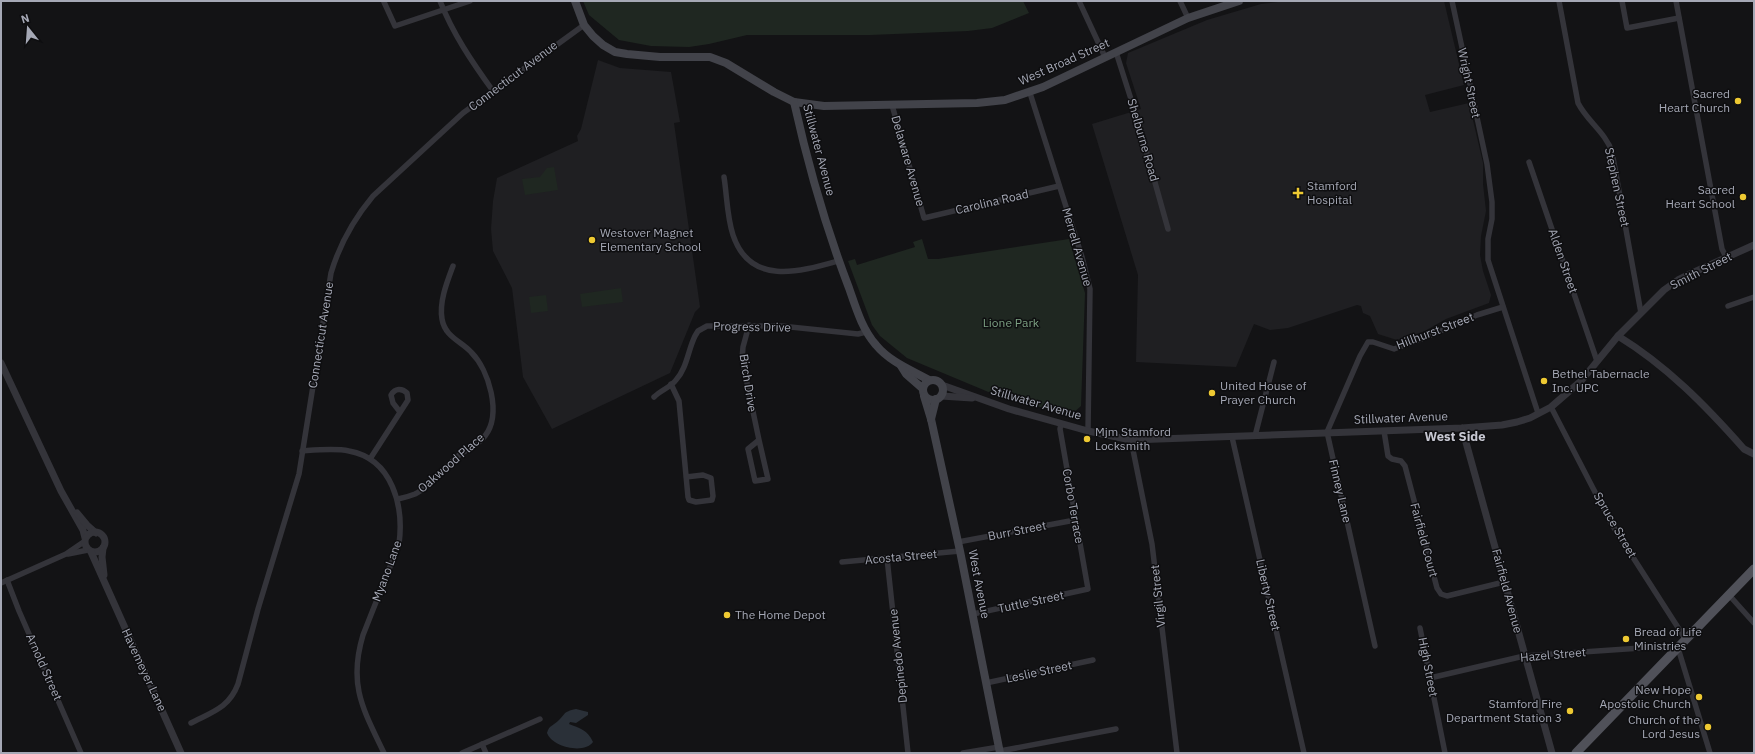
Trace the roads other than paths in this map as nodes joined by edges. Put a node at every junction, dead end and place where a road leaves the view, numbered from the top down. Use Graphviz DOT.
graph roads {
  1 [pos="440,1"];
  2 [pos="470,1"];
  3 [pos="575,1"];
  4 [pos="1079,1"];
  5 [pos="1180,1"];
  6 [pos="1239,1"];
  7 [pos="1452,1"];
  8 [pos="1559,1"];
  9 [pos="1622,1"];
  10 [pos="1676,1"];
  11 [pos="384,2"];
  12 [pos="444,10"];
  13 [pos="1188,18"];
  14 [pos="1679,18"];
  15 [pos="584,25"];
  16 [pos="1116,52"];
  17 [pos="1105,57"];
  18 [pos="493,90"];
  19 [pos="1030,93"];
  20 [pos="794,102"];
  21 [pos="892,105"];
  22 [pos="1529,162"];
  23 [pos="724,177"];
  24 [pos="1059,186"];
  25 [pos="924,218"];
  26 [pos="1168,229"];
  27 [pos="1754,245"];
  28 [pos="1726,257"];
  29 [pos="838,261"];
  30 [pos="453,266"];
  31 [pos="1754,297"];
  32 [pos="1728,306"];
  33 [pos="1503,307"];
  34 [pos="1641,313"];
  35 [pos="749,325"];
  36 [pos="866,332"];
  37 [pos="1618,336"];
  38 [pos="1597,361"];
  39 [pos="1274,362"];
  40 [pos="1,363"];
  41 [pos="901,366"];
  42 [pos="929,380"];
  43 [pos="671,384"];
  44 [pos="942,385"];
  45 [pos="923,392"];
  46 [pos="654,398"];
  47 [pos="939,398"];
  48 [pos="974,398"];
  49 [pos="1551,407"];
  50 [pos="400,412"];
  51 [pos="1538,413"];
  52 [pos="931,420"];
  53 [pos="1061,424"];
  54 [pos="1462,428"];
  55 [pos="1088,430"];
  56 [pos="1384,431"];
  57 [pos="1327,432"];
  58 [pos="1255,436"];
  59 [pos="1232,437"];
  60 [pos="759,440"];
  61 [pos="1131,440"];
  62 [pos="302,451"];
  63 [pos="1754,454"];
  64 [pos="370,459"];
  65 [pos="686,477"];
  66 [pos="398,499"];
  67 [pos="68,504"];
  68 [pos="1075,520"];
  69 [pos="96,533"];
  70 [pos="85,540"];
  71 [pos="958,542"];
  72 [pos="103,548"];
  73 [pos="90,551"];
  74 [pos="960,551"];
  75 [pos="66,554"];
  76 [pos="887,558"];
  77 [pos="842,562"];
  78 [pos="1754,569"];
  79 [pos="7,580"];
  80 [pos="1504,582"];
  81 [pos="1,583"];
  82 [pos="106,587"];
  83 [pos="1088,589"];
  84 [pos="1729,594"];
  85 [pos="973,614"];
  86 [pos="1754,623"];
  87 [pos="1420,628"];
  88 [pos="1686,640"];
  89 [pos="1375,646"];
  90 [pos="1678,648"];
  91 [pos="1524,656"];
  92 [pos="1093,660"];
  93 [pos="1430,678"];
  94 [pos="986,684"];
  95 [pos="540,719"];
  96 [pos="190,723"];
  97 [pos="1116,728"];
  98 [pos="482,744"];
  99 [pos="1000,750"];
  100 [pos="81,753"];
  101 [pos="181,753"];
  102 [pos="384,753"];
  103 [pos="462,753"];
  104 [pos="486,753"];
  105 [pos="908,753"];
  106 [pos="963,753"];
  107 [pos="1176,753"];
  108 [pos="1304,753"];
  109 [pos="1445,753"];
  110 [pos="1552,753"];
  111 [pos="1576,753"];
  112 [pos="1710,753"];
  1 -- 12 [label="street"];
  2 -- 12 [label="street"];
  3 -- 15 [label="main road, Stillwater Avenue"];
  4 -- 17 [label="street"];
  5 -- 13 [label="street"];
  6 -- 13 [label="main road, West Broad Street"];
  7 -- 33 [label="street, Wright Street"];
  8 -- 34 [label="street, Stephen Street"];
  9 -- 14 [label="street"];
  10 -- 14 [label="street"];
  11 -- 12 [label="street"];
  12 -- 18 [label="street"];
  13 -- 16 [label="main road, West Broad Street"];
  14 -- 28 [label="street"];
  15 -- 18 [label="street, Connecticut Avenue"];
  15 -- 20 [label="main road, Stillwater Avenue"];
  16 -- 17 [label="main road, West Broad Street"];
  16 -- 26 [label="street, Shelburne Road"];
  17 -- 19 [label="main road, West Broad Street"];
  18 -- 62 [label="street, Connecticut Avenue"];
  19 -- 21 [label="main road, West Broad Street"];
  19 -- 24 [label="street, Merrell Avenue"];
  20 -- 21 [label="main road, West Broad Street"];
  20 -- 29 [label="main road, Stillwater Avenue"];
  21 -- 25 [label="street, Delaware Avenue"];
  22 -- 38 [label="street, Alden Street"];
  23 -- 29 [label="street"];
  24 -- 25 [label="street, Carolina Road"];
  24 -- 55 [label="street, Merrell Avenue"];
  27 -- 28 [label="street, Smith Street"];
  28 -- 34 [label="street, Smith Street"];
  29 -- 36 [label="main road, Stillwater Avenue"];
  30 -- 66 [label="street, Oakwood Place"];
  31 -- 32 [label="street"];
  33 -- 51 [label="street"];
  33 -- 57 [label="street, Hillhurst Street"];
  34 -- 37 [label="street, Smith Street"];
  35 -- 36 [label="street, Progress Drive"];
  35 -- 43 [label="street, Progress Drive"];
  35 -- 60 [label="street, Birch Drive"];
  36 -- 41 [label="main road, Stillwater Avenue"];
  37 -- 38 [label="street, Stillwater Avenue"];
  37 -- 63 [label="street"];
  38 -- 49 [label="street, Stillwater Avenue"];
  39 -- 58 [label="street"];
  40 -- 67 [label="street"];
  41 -- 42 [label="main road, Stillwater Avenue"];
  41 -- 45 [label="main road, Stillwater Avenue"];
  42 -- 44 [label="main road"];
  42 -- 45 [label="main road"];
  43 -- 46 [label="street, Progress Drive"];
  43 -- 65 [label="street"];
  44 -- 47 [label="main road"];
  44 -- 48 [label="street, Stillwater Avenue"];
  45 -- 47 [label="main road"];
  45 -- 52 [label="main road, West Avenue"];
  47 -- 48 [label="street, Stillwater Avenue"];
  47 -- 52 [label="main road, West Avenue"];
  48 -- 53 [label="street, Stillwater Avenue"];
  49 -- 51 [label="street, Stillwater Avenue"];
  49 -- 88 [label="street, Spruce Street"];
  50 -- 64 [label="street"];
  51 -- 54 [label="street, Stillwater Avenue"];
  52 -- 71 [label="main road, West Avenue"];
  53 -- 55 [label="street, Stillwater Avenue"];
  53 -- 68 [label="street, Corbo Terrace"];
  54 -- 56 [label="street, Stillwater Avenue"];
  54 -- 80 [label="street, Fairfield Avenue"];
  55 -- 61 [label="street, Stillwater Avenue"];
  56 -- 57 [label="street, Stillwater Avenue"];
  56 -- 80 [label="street, Fairfield Court"];
  57 -- 58 [label="street, Stillwater Avenue"];
  57 -- 89 [label="street, Finney Lane"];
  58 -- 59 [label="street, Stillwater Avenue"];
  59 -- 61 [label="street, Stillwater Avenue"];
  59 -- 108 [label="street, Liberty Street"];
  60 -- 60 [label="street, Birch Drive"];
  61 -- 107 [label="street, Virgil Street"];
  62 -- 64 [label="street, Myano Lane"];
  62 -- 96 [label="street, Connecticut Avenue"];
  64 -- 66 [label="street, Myano Lane"];
  65 -- 65 [label="street"];
  66 -- 102 [label="street, Myano Lane"];
  67 -- 69 [label="street"];
  67 -- 70 [label="street"];
  68 -- 71 [label="street, Burr Street"];
  68 -- 83 [label="street, Corbo Terrace"];
  69 -- 70 [label="street"];
  69 -- 72 [label="street"];
  70 -- 73 [label="street"];
  70 -- 75 [label="street"];
  71 -- 74 [label="main road, West Avenue"];
  72 -- 73 [label="street"];
  72 -- 82 [label="street, Havemeyer Lane"];
  73 -- 75 [label="street"];
  73 -- 82 [label="street, Havemeyer Lane"];
  74 -- 76 [label="street, Acosta Street"];
  74 -- 85 [label="main road, West Avenue"];
  75 -- 79 [label="street"];
  76 -- 77 [label="street, Acosta Street"];
  76 -- 105 [label="street, Depinedo Avenue"];
  78 -- 84 [label="main road"];
  79 -- 81 [label="street"];
  79 -- 100 [label="street, Arnold Street"];
  80 -- 91 [label="street, Fairfield Avenue"];
  82 -- 101 [label="street, Havemeyer Lane"];
  83 -- 85 [label="street, Tuttle Street"];
  84 -- 86 [label="street"];
  84 -- 88 [label="main road"];
  85 -- 94 [label="main road, West Avenue"];
  87 -- 93 [label="street, High Street"];
  88 -- 90 [label="main road"];
  90 -- 91 [label="street, Hazel Street"];
  90 -- 111 [label="main road"];
  90 -- 112 [label="street"];
  91 -- 93 [label="street, Hazel Street"];
  91 -- 110 [label="street, Fairfield Avenue"];
  92 -- 94 [label="street, Leslie Street"];
  93 -- 109 [label="street, High Street"];
  94 -- 99 [label="main road, West Avenue"];
  95 -- 98 [label="street"];
  97 -- 99 [label="street"];
  98 -- 103 [label="street"];
  98 -- 104 [label="street"];
  99 -- 106 [label="street"];
}
